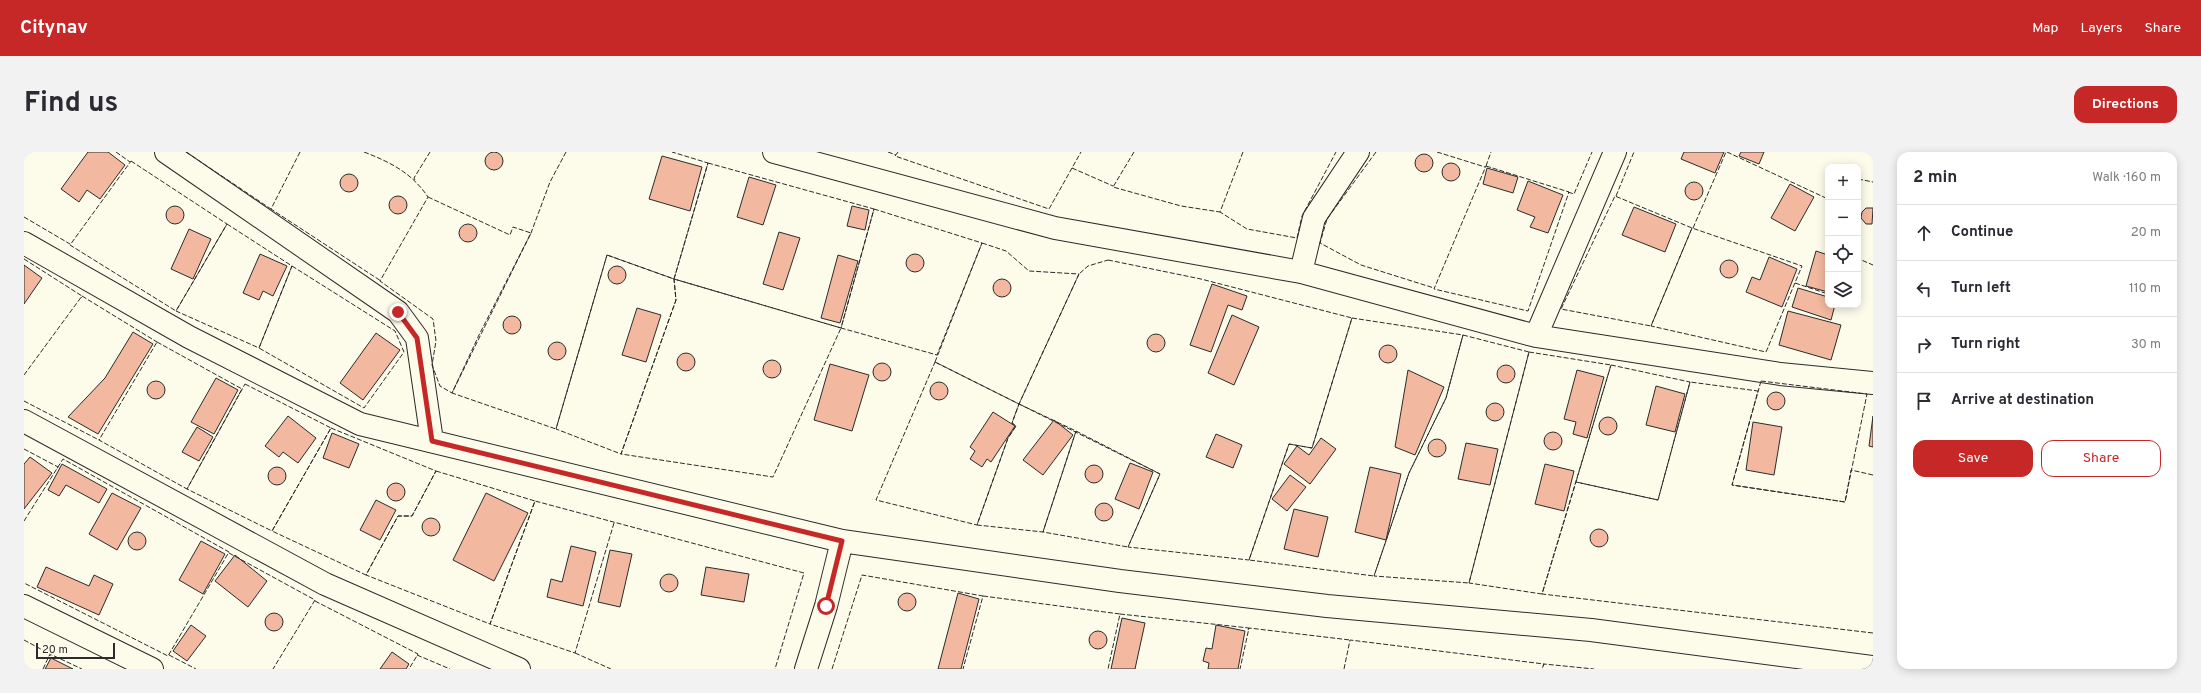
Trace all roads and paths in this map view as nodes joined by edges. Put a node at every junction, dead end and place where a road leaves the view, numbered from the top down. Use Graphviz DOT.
graph roads {
  1 [pos="166,152"];
  2 [pos="774,152"];
  3 [pos="1358,152"];
  4 [pos="1615,152"];
  5 [pos="24,243"];
  6 [pos="1302,272"];
  7 [pos="1536,336"];
  8 [pos="1873,384"];
  9 [pos="24,421"];
  10 [pos="432,441"];
  11 [pos="842,541"];
  12 [pos="24,606"];
  13 [pos="1873,667"];
  14 [pos="152,669"];
  15 [pos="519,669"];
  16 [pos="806,669"];
  1 -- 10 [label="street"];
  2 -- 6 [label="street"];
  3 -- 6 [label="street"];
  4 -- 7 [label="street"];
  5 -- 10 [label="street"];
  6 -- 7 [label="street"];
  7 -- 8 [label="street"];
  9 -- 15 [label="street"];
  10 -- 11 [label="street"];
  11 -- 13 [label="street"];
  11 -- 16 [label="street"];
  12 -- 14 [label="street"];
}
